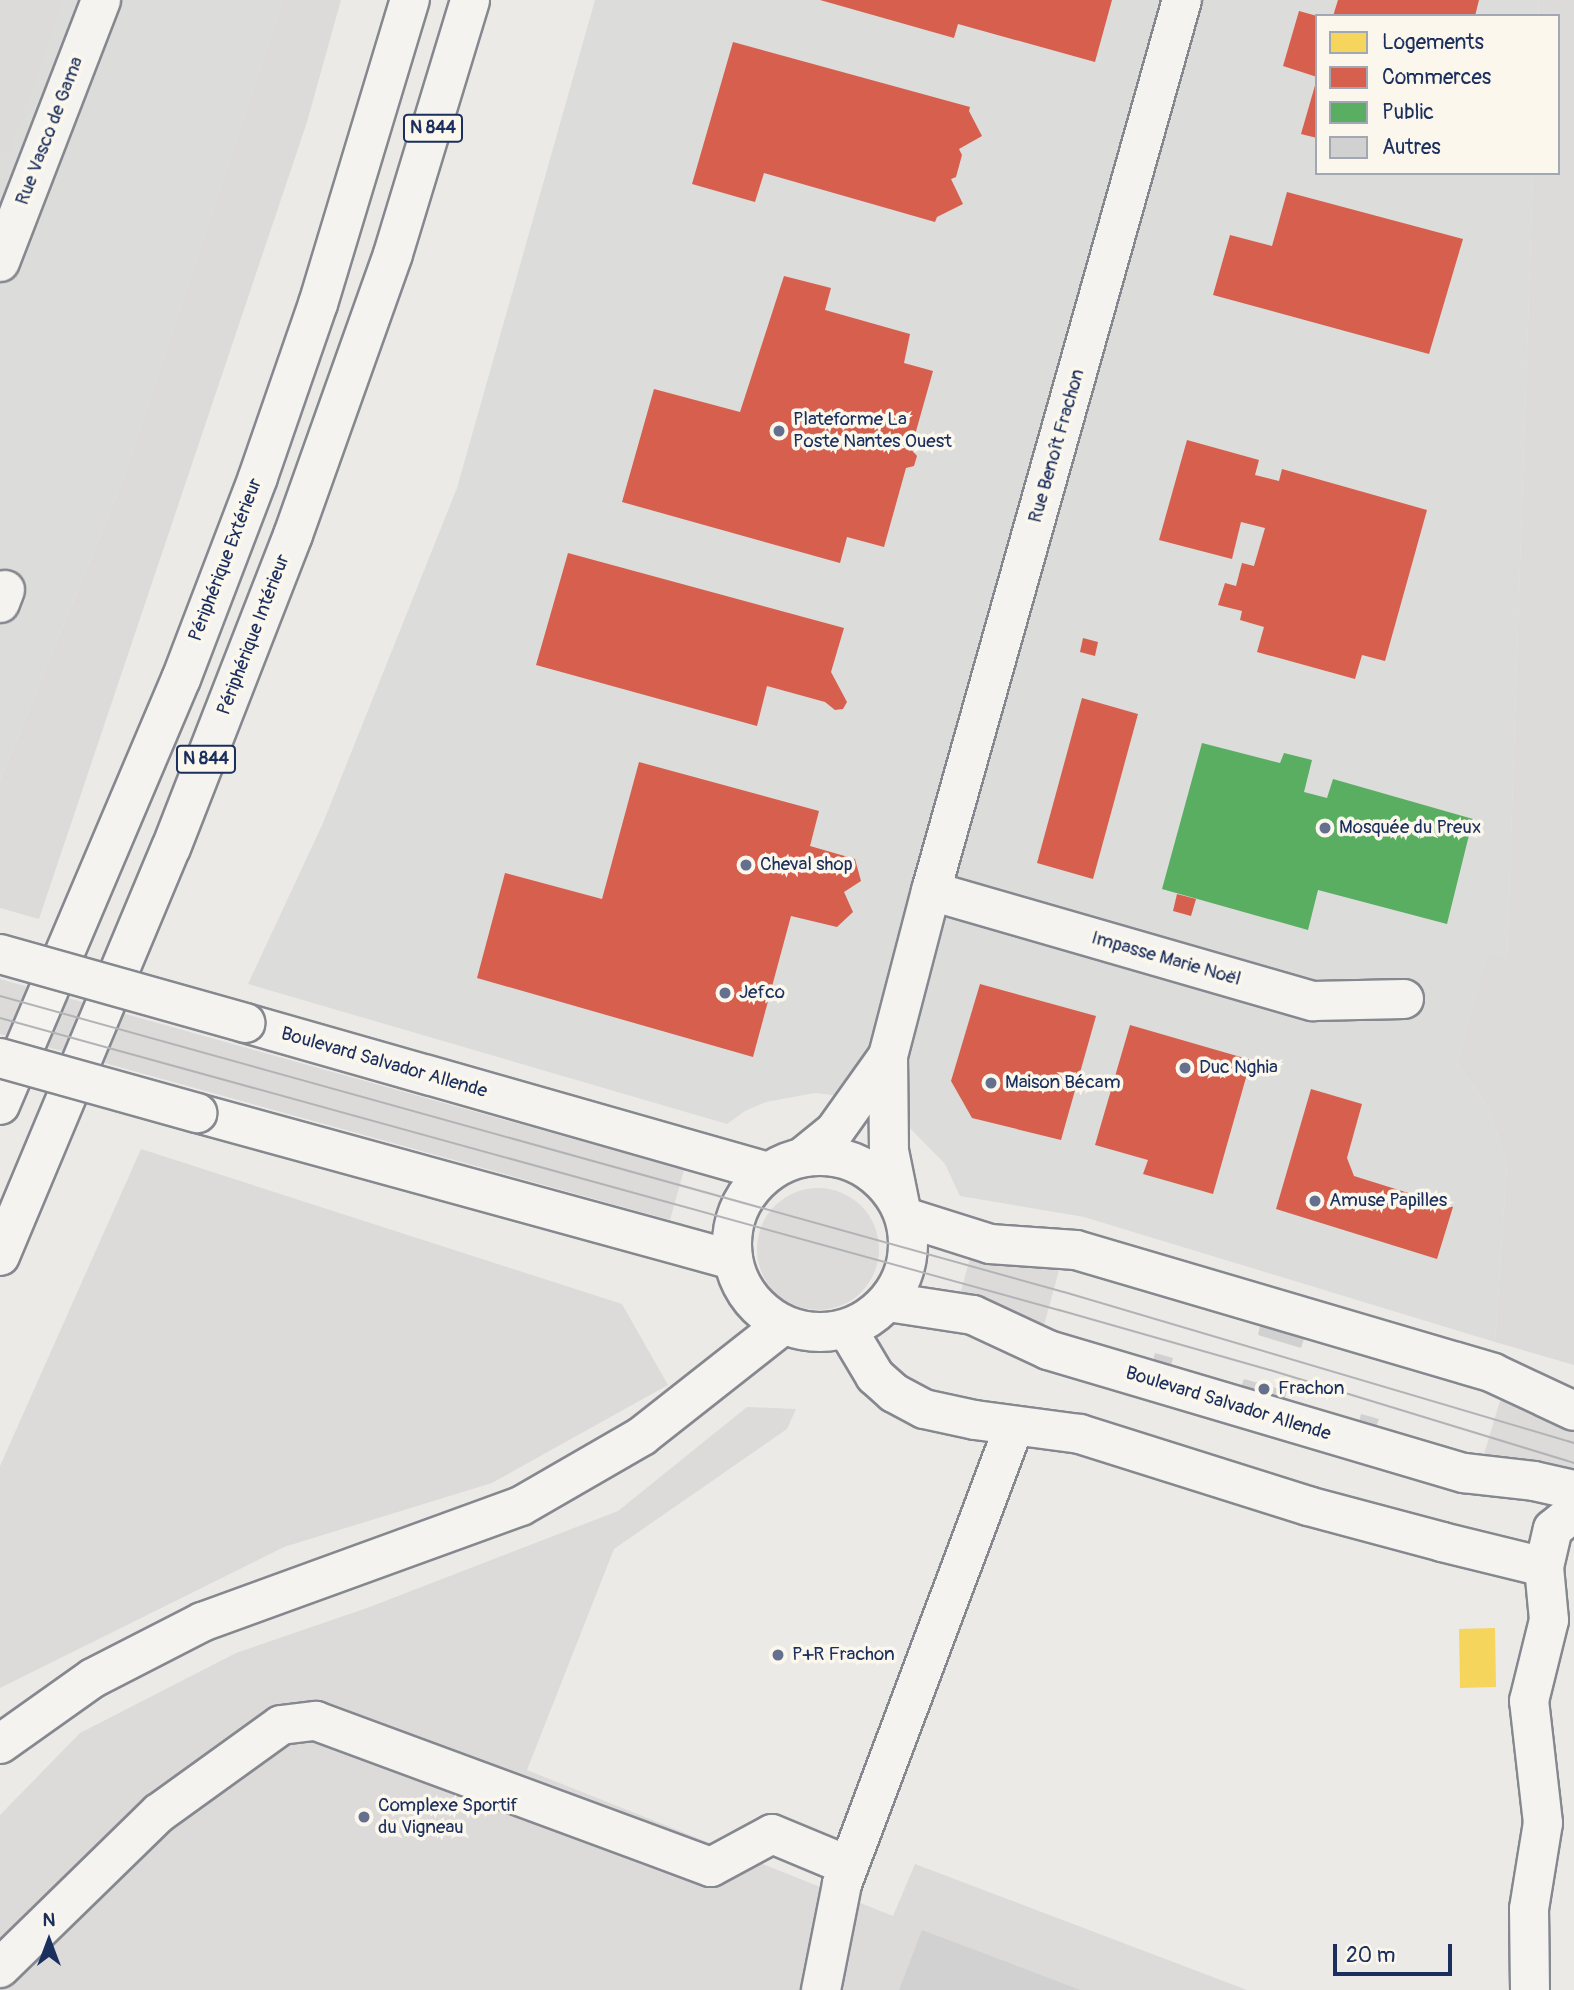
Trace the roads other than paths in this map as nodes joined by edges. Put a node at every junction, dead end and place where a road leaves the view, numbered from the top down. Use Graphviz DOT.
graph roads {
  1 [pos="101,0"];
  2 [pos="383,0"];
  3 [pos="410,0"];
  4 [pos="470,0"];
  5 [pos="1182,0"];
  6 [pos="394,54"];
  7 [pos="0,262"];
  8 [pos="931,891"];
  9 [pos="0,954"];
  10 [pos="1404,999"];
  11 [pos="888,1056"];
  12 [pos="0,1058"];
  13 [pos="0,1105"];
  14 [pos="804,1156"];
  15 [pos="768,1172"];
  16 [pos="902,1211"];
  17 [pos="0,1256"];
  18 [pos="733,1260"];
  19 [pos="888,1302"];
  20 [pos="783,1325"];
  21 [pos="847,1329"];
  22 [pos="1574,1411"];
  23 [pos="1013,1426"];
  24 [pos="1574,1490"];
  25 [pos="1574,1512"];
  26 [pos="1544,1567"];
  27 [pos="0,1744"];
  28 [pos="849,1866"];
  29 [pos="0,1968"];
  30 [pos="821,1990"];
  31 [pos="1530,1990"];
  1 -- 7 [label="main road, Rue Vasco de Gama"];
  2 -- 6 [label="main road"];
  3 -- 6 [label="main road, Périphérique Extérieur / N 844"];
  4 -- 17 [label="main road, Périphérique Intérieur / N 844"];
  5 -- 8 [label="main road, Rue Benoît Frachon"];
  6 -- 13 [label="main road, Périphérique Extérieur / N 844"];
  8 -- 10 [label="main road, Impasse Marie Noël"];
  8 -- 11 [label="main road, Rue Benoît Frachon"];
  9 -- 15 [label="main road, Boulevard Salvador Allende, bridge"];
  11 -- 14 [label="main road"];
  11 -- 16 [label="main road"];
  12 -- 18 [label="main road, bridge"];
  14 -- 15 [label="main road"];
  14 -- 16 [label="main road"];
  15 -- 18 [label="main road"];
  16 -- 19 [label="main road"];
  16 -- 22 [label="main road"];
  18 -- 20 [label="main road"];
  19 -- 21 [label="main road"];
  19 -- 24 [label="main road, Boulevard Salvador Allende"];
  20 -- 21 [label="main road"];
  20 -- 27 [label="main road"];
  21 -- 23 [label="main road"];
  23 -- 26 [label="main road"];
  23 -- 28 [label="main road"];
  25 -- 26 [label="main road"];
  26 -- 31 [label="main road"];
  28 -- 29 [label="main road"];
  28 -- 30 [label="main road"];
}
